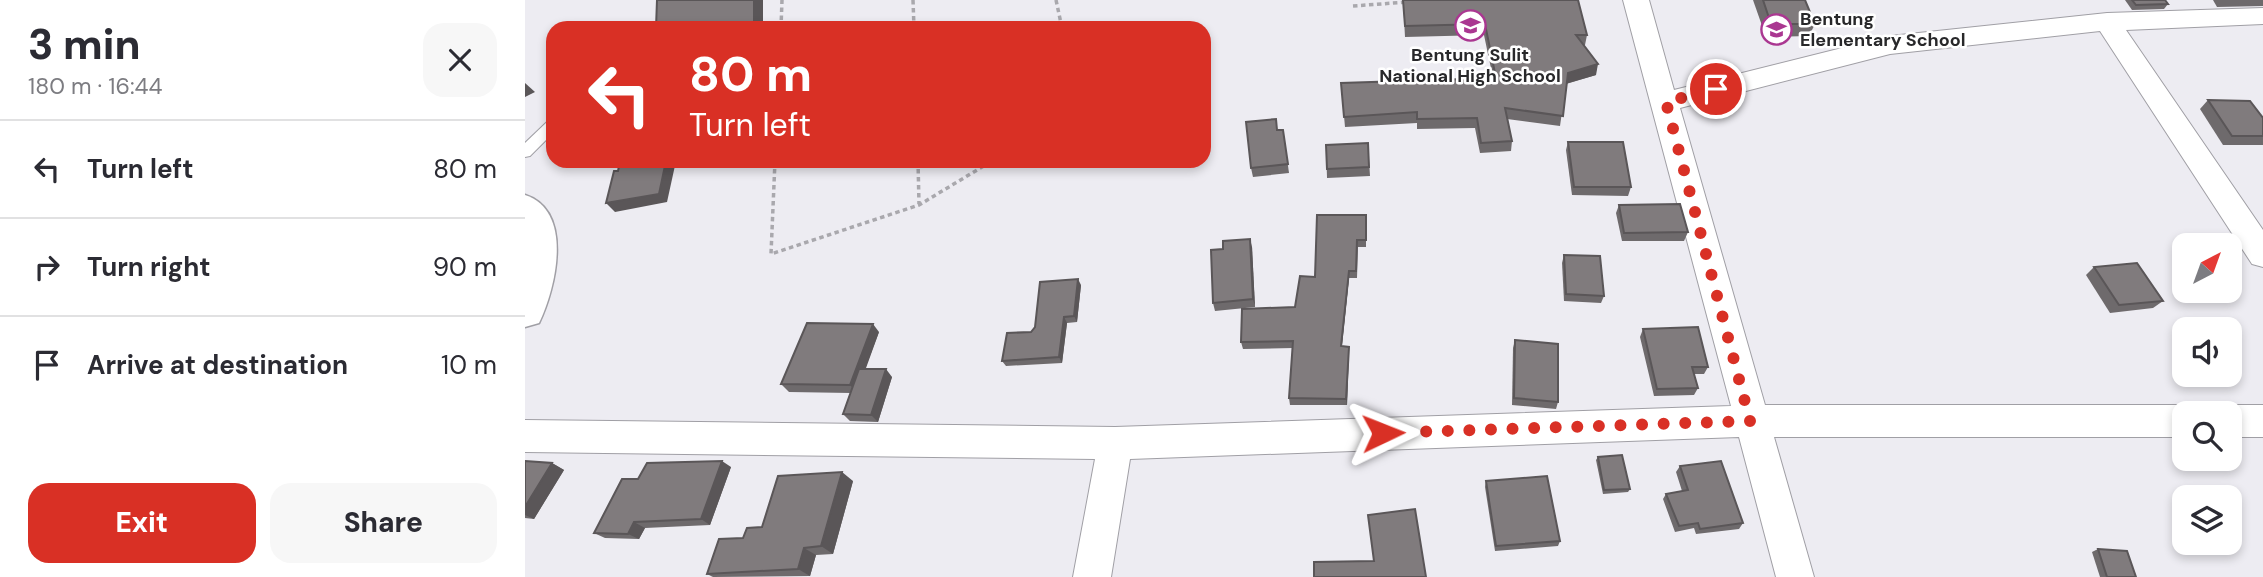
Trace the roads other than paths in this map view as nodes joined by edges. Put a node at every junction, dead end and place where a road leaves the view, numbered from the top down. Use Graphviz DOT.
graph roads {
  1 [pos="1636,0"];
  2 [pos="2263,16"];
  3 [pos="2107,22"];
  4 [pos="1666,102"];
  5 [pos="546,132"];
  6 [pos="525,152"];
  7 [pos="525,209"];
  8 [pos="2263,255"];
  9 [pos="525,311"];
  10 [pos="1750,421"];
  11 [pos="2172,421"];
  12 [pos="2242,421"];
  13 [pos="2263,421"];
  14 [pos="525,436"];
  15 [pos="1115,443"];
  16 [pos="1092,577"];
  17 [pos="1795,577"];
  1 -- 4 [label="street"];
  2 -- 3 [label="street"];
  3 -- 4 [label="street"];
  3 -- 8 [label="street"];
  4 -- 10 [label="street"];
  5 -- 6 [label="lane"];
  7 -- 9 [label="street"];
  10 -- 11 [label="street"];
  10 -- 15 [label="street"];
  10 -- 17 [label="street"];
  12 -- 13 [label="street"];
  14 -- 15 [label="street"];
  15 -- 16 [label="street"];
}
